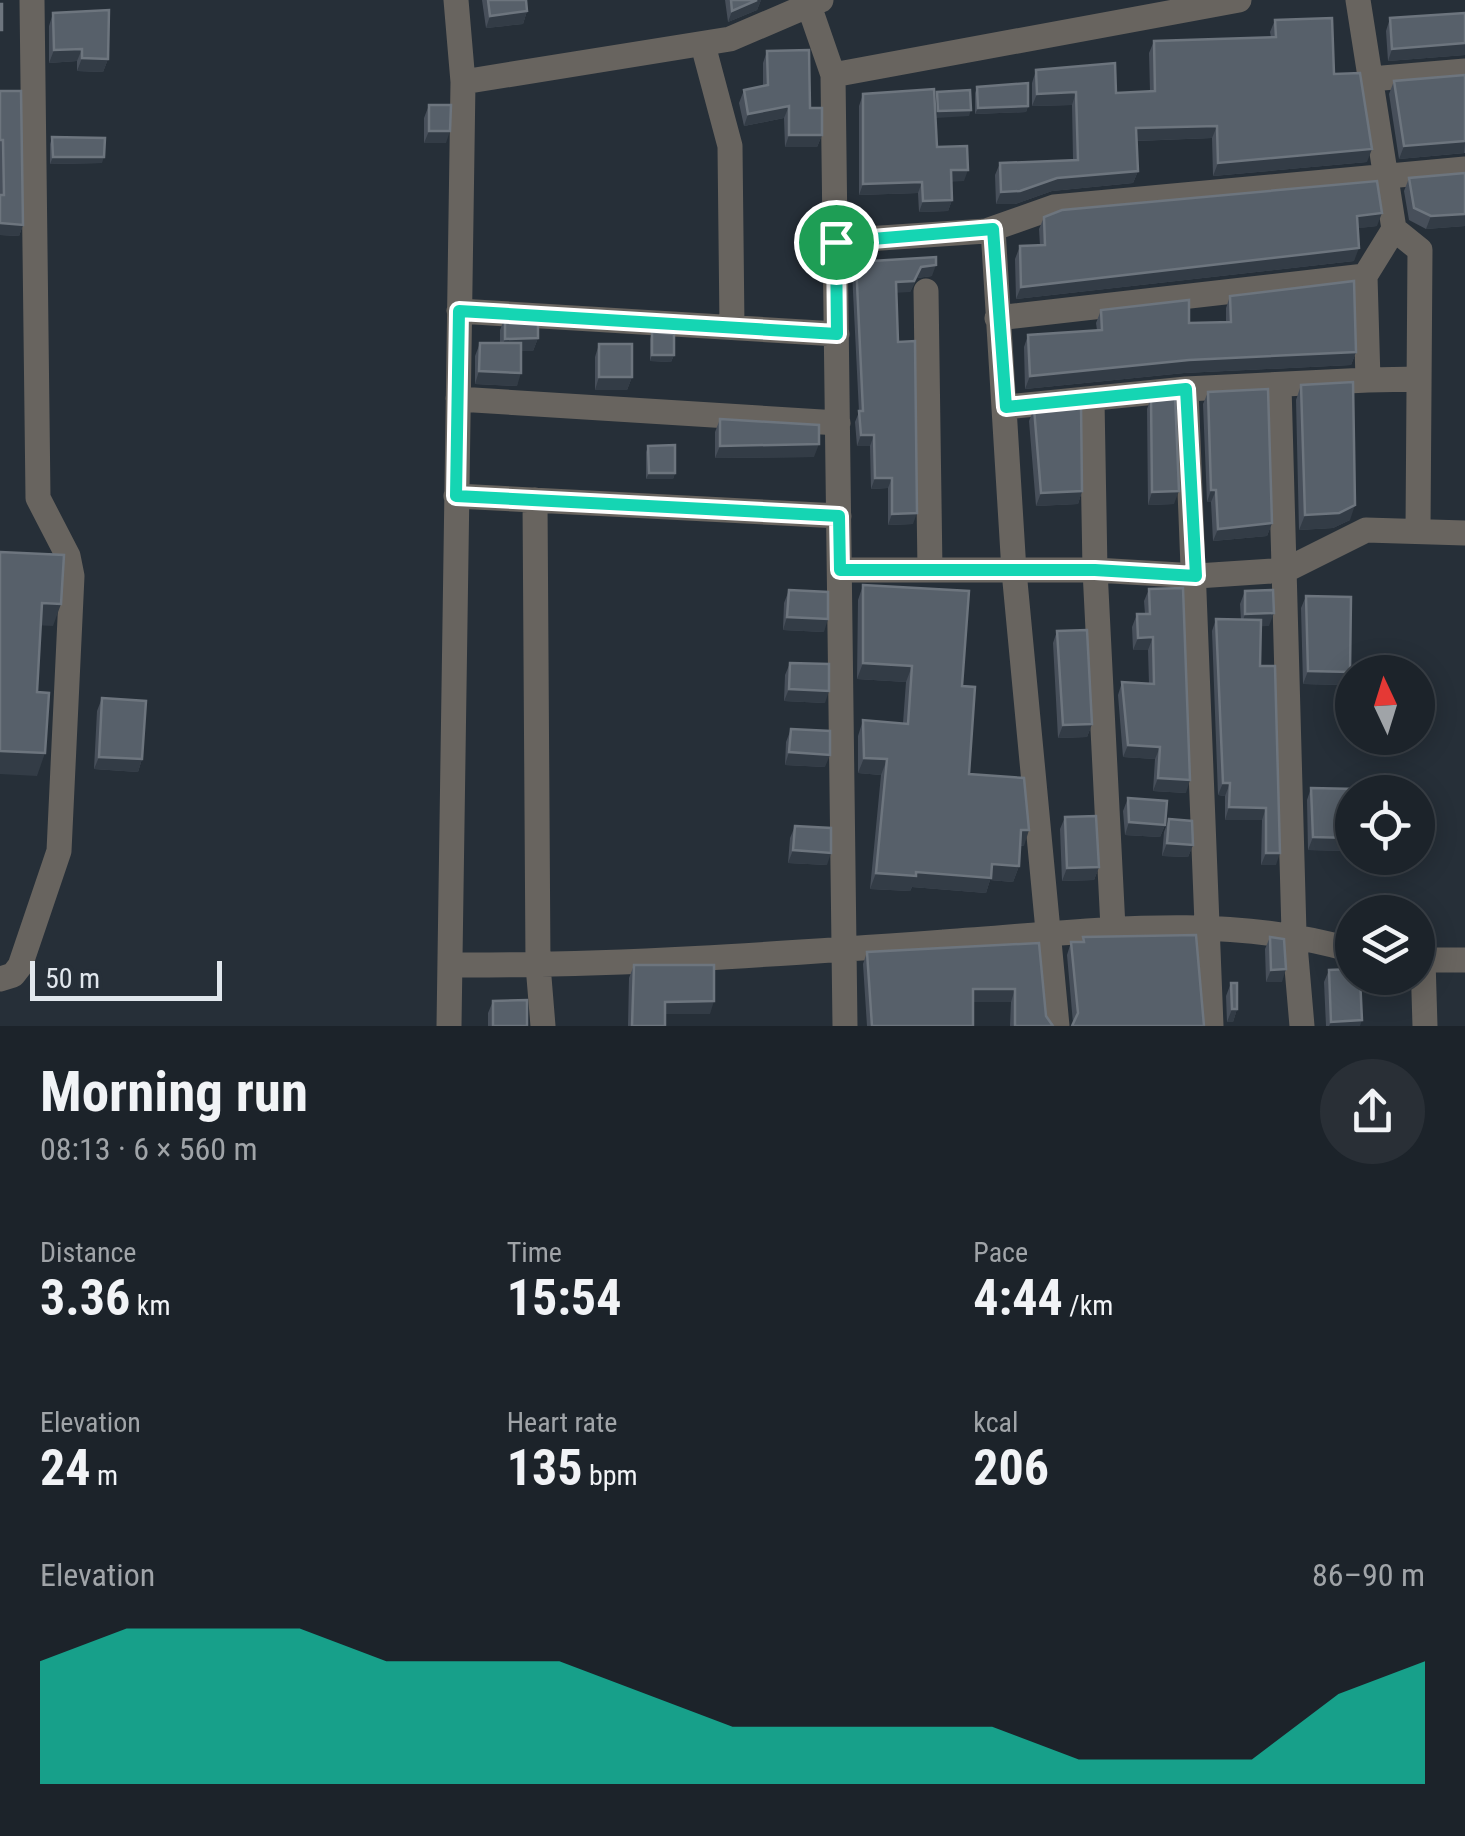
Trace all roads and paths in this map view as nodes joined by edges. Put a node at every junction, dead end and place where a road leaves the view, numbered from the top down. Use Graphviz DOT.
graph roads {
  1 [pos="32,0"];
  2 [pos="456,0"];
  3 [pos="1239,0"];
  4 [pos="1358,0"];
  5 [pos="813,1"];
  6 [pos="703,45"];
  7 [pos="1465,71"];
  8 [pos="833,76"];
  9 [pos="1370,78"];
  10 [pos="462,82"];
  11 [pos="1465,170"];
  12 [pos="1384,176"];
  13 [pos="993,229"];
  14 [pos="1394,229"];
  15 [pos="836,242"];
  16 [pos="1365,276"];
  17 [pos="926,291"];
  18 [pos="459,311"];
  19 [pos="996,318"];
  20 [pos="732,328"];
  21 [pos="837,334"];
  22 [pos="1419,379"];
  23 [pos="1368,380"];
  24 [pos="1279,385"];
  25 [pos="1186,389"];
  26 [pos="458,399"];
  27 [pos="1092,400"];
  28 [pos="1006,407"];
  29 [pos="838,423"];
  30 [pos="456,496"];
  31 [pos="536,500"];
  32 [pos="839,516"];
  33 [pos="1418,531"];
  34 [pos="1465,533"];
  35 [pos="840,570"];
  36 [pos="930,570"];
  37 [pos="1095,570"];
  38 [pos="1286,570"];
  39 [pos="1014,571"];
  40 [pos="1196,576"];
  41 [pos="1206,926"];
  42 [pos="1114,928"];
  43 [pos="1294,934"];
  44 [pos="1046,935"];
  45 [pos="1335,945"];
  46 [pos="844,950"];
  47 [pos="1435,960"];
  48 [pos="1465,960"];
  49 [pos="450,965"];
  50 [pos="538,965"];
  51 [pos="0,979"];
  52 [pos="1423,995"];
  53 [pos="450,1026"];
  54 [pos="543,1026"];
  55 [pos="846,1026"];
  56 [pos="1057,1026"];
  57 [pos="1211,1026"];
  58 [pos="1302,1026"];
  59 [pos="1425,1026"];
  1 -- 51 [label="street"];
  2 -- 10 [label="street"];
  3 -- 8 [label="street"];
  4 -- 9 [label="street"];
  5 -- 6 [label="street"];
  5 -- 8 [label="street"];
  6 -- 10 [label="street"];
  6 -- 20 [label="street"];
  7 -- 9 [label="street"];
  8 -- 15 [label="street"];
  9 -- 12 [label="street"];
  10 -- 18 [label="street"];
  11 -- 12 [label="street"];
  12 -- 13 [label="street"];
  12 -- 14 [label="street"];
  13 -- 15 [label="street"];
  13 -- 19 [label="street"];
  14 -- 16 [label="street"];
  14 -- 22 [label="street"];
  15 -- 21 [label="street"];
  16 -- 19 [label="street"];
  16 -- 23 [label="street"];
  17 -- 36 [label="street"];
  18 -- 20 [label="street"];
  18 -- 26 [label="street"];
  19 -- 28 [label="street"];
  20 -- 21 [label="street"];
  21 -- 29 [label="street"];
  22 -- 23 [label="street"];
  22 -- 33 [label="street"];
  23 -- 24 [label="street"];
  24 -- 25 [label="street"];
  24 -- 38 [label="street"];
  25 -- 27 [label="street"];
  25 -- 40 [label="street"];
  26 -- 29 [label="street"];
  26 -- 30 [label="street"];
  27 -- 28 [label="street"];
  27 -- 37 [label="street"];
  28 -- 39 [label="street"];
  29 -- 32 [label="street"];
  30 -- 31 [label="street"];
  30 -- 49 [label="street"];
  31 -- 32 [label="street"];
  31 -- 50 [label="street"];
  32 -- 35 [label="street"];
  33 -- 34 [label="street"];
  33 -- 38 [label="street"];
  35 -- 36 [label="street"];
  35 -- 46 [label="street"];
  36 -- 39 [label="street"];
  37 -- 39 [label="street"];
  37 -- 40 [label="street"];
  37 -- 42 [label="street"];
  38 -- 40 [label="street"];
  38 -- 43 [label="street"];
  39 -- 44 [label="street"];
  40 -- 41 [label="street"];
  41 -- 42 [label="street"];
  41 -- 43 [label="street"];
  41 -- 57 [label="street"];
  42 -- 44 [label="street"];
  43 -- 45 [label="street"];
  43 -- 58 [label="street"];
  44 -- 46 [label="street"];
  44 -- 56 [label="street"];
  46 -- 50 [label="street"];
  46 -- 55 [label="street"];
  47 -- 48 [label="street"];
  49 -- 50 [label="street"];
  49 -- 53 [label="street"];
  50 -- 54 [label="street"];
  52 -- 59 [label="street"];
}
